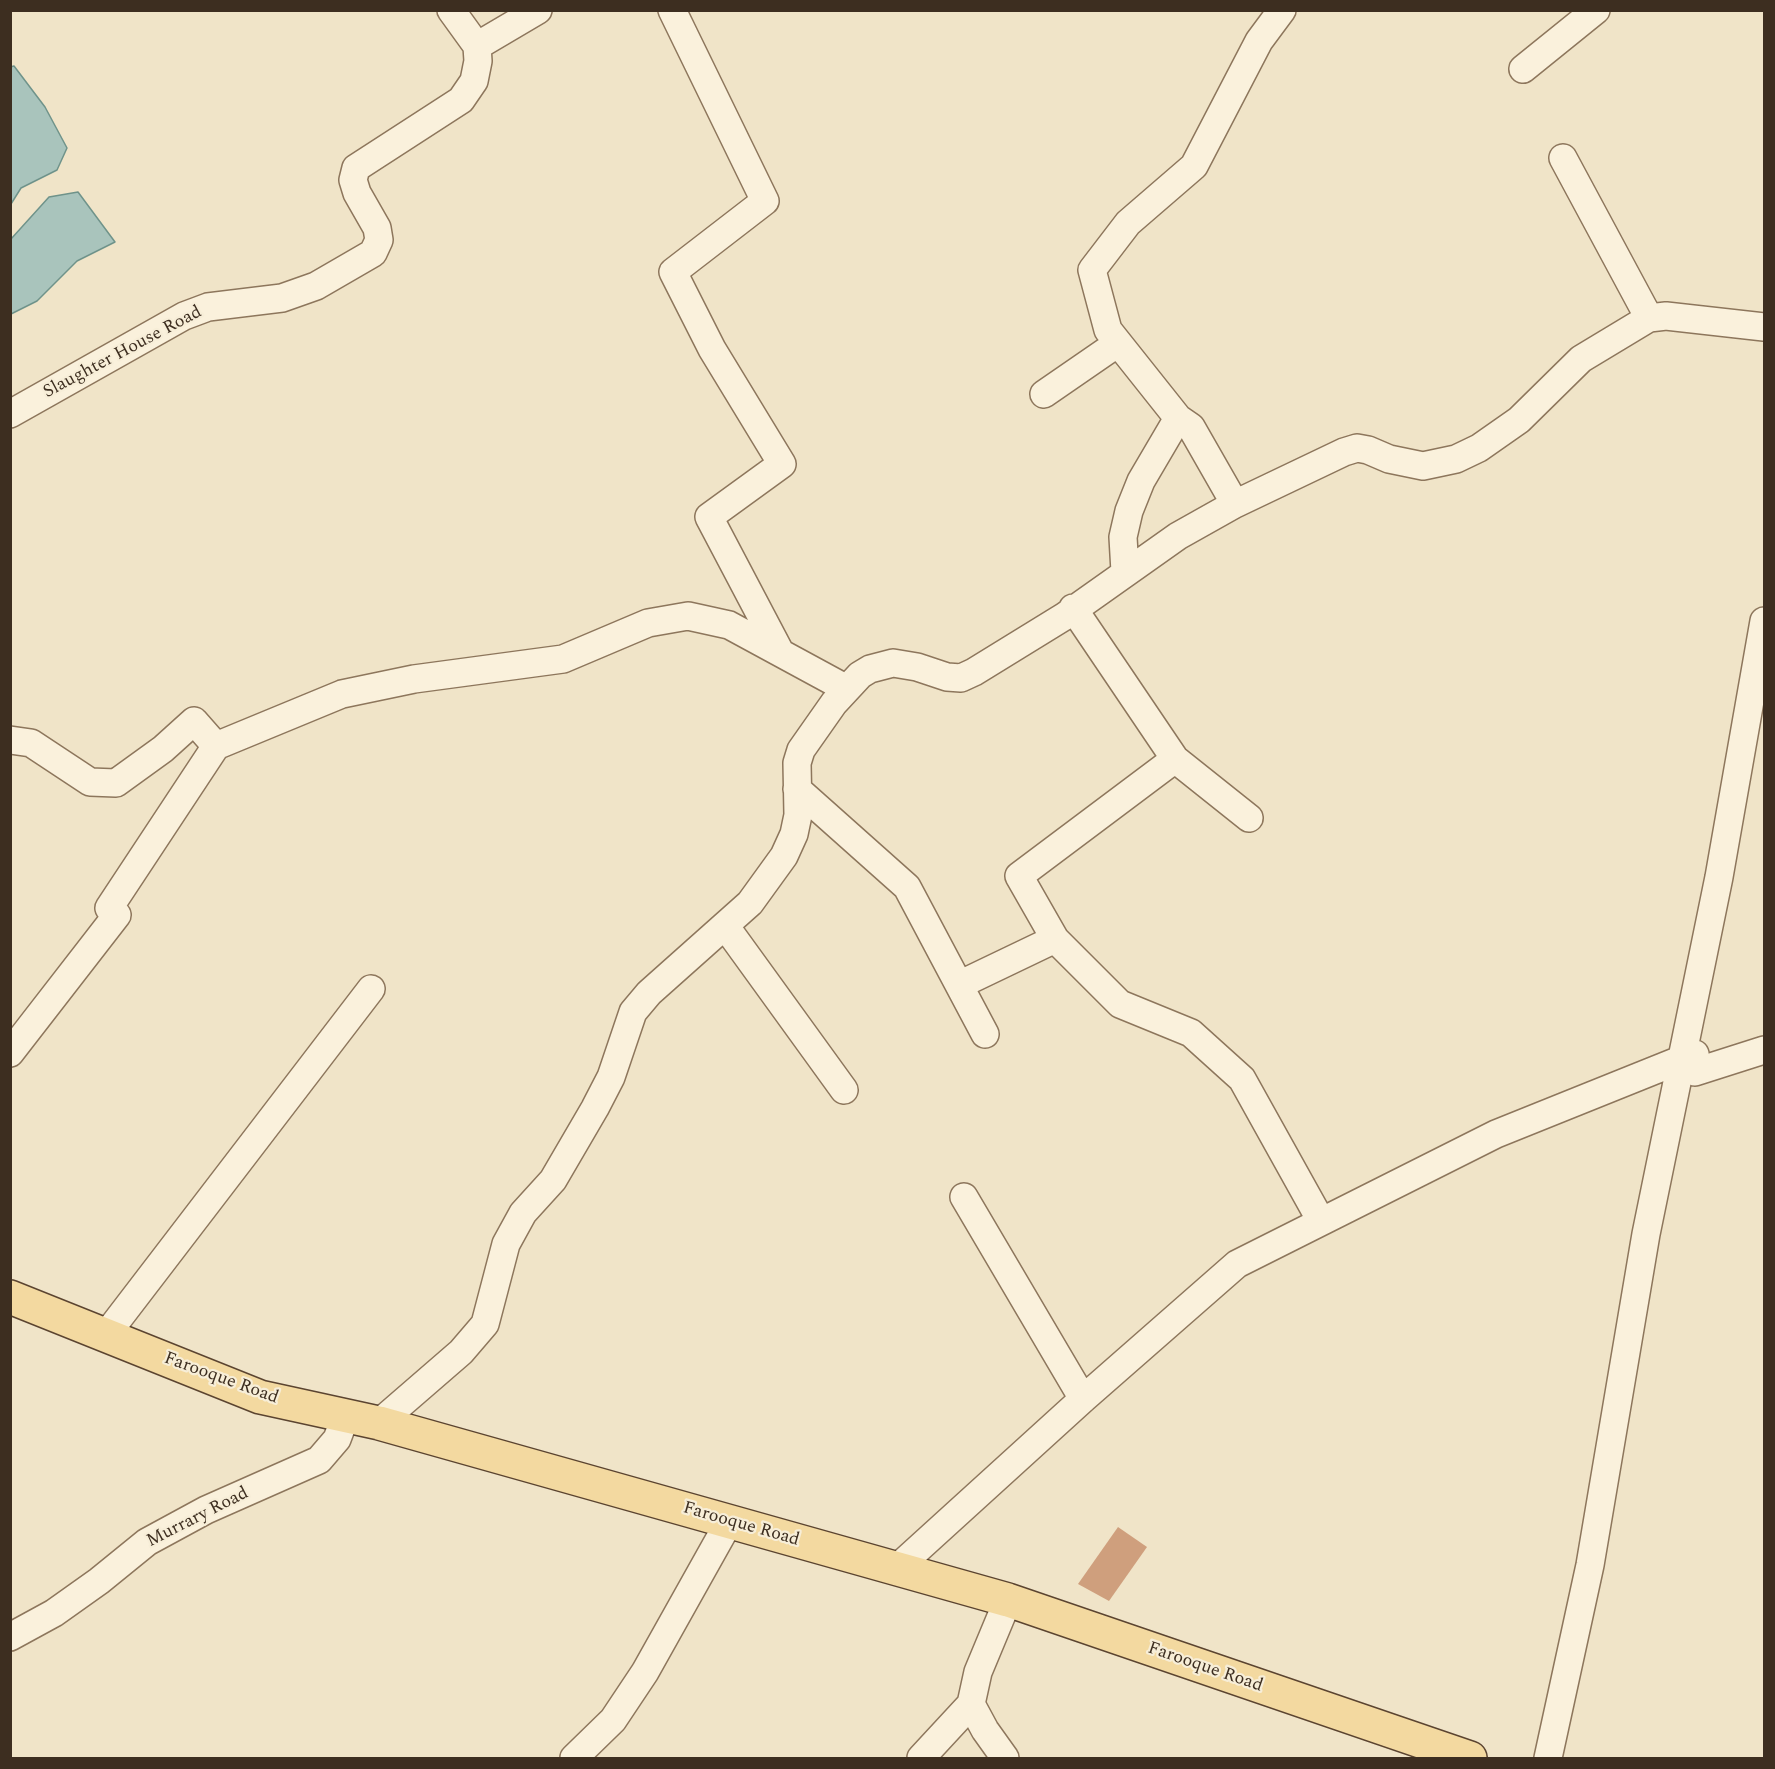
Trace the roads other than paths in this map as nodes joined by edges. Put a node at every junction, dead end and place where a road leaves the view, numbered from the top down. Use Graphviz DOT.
graph roads {
  1 [pos="451,10"];
  2 [pos="538,10"];
  3 [pos="672,10"];
  4 [pos="1282,10"];
  5 [pos="1596,10"];
  6 [pos="477,46"];
  7 [pos="1523,69"];
  8 [pos="1563,158"];
  9 [pos="1649,318"];
  10 [pos="1764,327"];
  11 [pos="1118,343"];
  12 [pos="1044,394"];
  13 [pos="10,414"];
  14 [pos="1178,418"];
  15 [pos="1235,504"];
  16 [pos="1125,572"];
  17 [pos="1073,608"];
  18 [pos="1764,621"];
  19 [pos="780,650"];
  20 [pos="847,689"];
  21 [pos="1764,694"];
  22 [pos="10,740"];
  23 [pos="216,746"];
  24 [pos="1175,759"];
  25 [pos="797,789"];
  26 [pos="1249,818"];
  27 [pos="726,927"];
  28 [pos="1055,939"];
  29 [pos="959,985"];
  30 [pos="371,989"];
  31 [pos="985,1034"];
  32 [pos="1764,1050"];
  33 [pos="10,1053"];
  34 [pos="1692,1061"];
  35 [pos="844,1090"];
  36 [pos="964,1197"];
  37 [pos="1321,1221"];
  38 [pos="10,1297"];
  39 [pos="106,1335"];
  40 [pos="1083,1399"];
  41 [pos="346,1415"];
  42 [pos="379,1423"];
  43 [pos="729,1522"];
  44 [pos="896,1569"];
  45 [pos="1008,1600"];
  46 [pos="10,1637"];
  47 [pos="971,1704"];
  48 [pos="574,1758"];
  49 [pos="921,1758"];
  50 [pos="1005,1758"];
  51 [pos="1470,1758"];
  52 [pos="1548,1758"];
  53 [pos="1566,1758"];
  1 -- 6 [label="street"];
  2 -- 6 [label="street"];
  3 -- 19 [label="street"];
  4 -- 11 [label="street"];
  5 -- 7 [label="street"];
  6 -- 13 [label="street, Slaughter House Road"];
  8 -- 9 [label="street"];
  9 -- 10 [label="street"];
  9 -- 15 [label="street"];
  11 -- 12 [label="street"];
  11 -- 14 [label="street"];
  14 -- 15 [label="street"];
  14 -- 16 [label="street"];
  15 -- 16 [label="street"];
  16 -- 17 [label="street"];
  17 -- 20 [label="street"];
  17 -- 24 [label="street"];
  18 -- 34 [label="street"];
  19 -- 20 [label="street"];
  19 -- 23 [label="street"];
  20 -- 25 [label="street"];
  21 -- 34 [label="street"];
  22 -- 23 [label="street"];
  23 -- 33 [label="street"];
  24 -- 26 [label="street"];
  24 -- 28 [label="street"];
  25 -- 27 [label="street"];
  25 -- 29 [label="street"];
  27 -- 35 [label="street"];
  27 -- 42 [label="street"];
  28 -- 29 [label="street"];
  28 -- 37 [label="street"];
  29 -- 31 [label="street"];
  30 -- 39 [label="street"];
  32 -- 34 [label="street"];
  34 -- 37 [label="street"];
  34 -- 52 [label="street"];
  34 -- 53 [label="street"];
  36 -- 40 [label="street"];
  37 -- 40 [label="street"];
  38 -- 39 [label="main road, Farooque Road"];
  39 -- 41 [label="main road, Farooque Road"];
  40 -- 44 [label="street"];
  41 -- 42 [label="main road, Farooque Road"];
  41 -- 46 [label="street, Murrary Road"];
  42 -- 43 [label="main road, Farooque Road"];
  43 -- 44 [label="main road, Farooque Road"];
  43 -- 48 [label="street"];
  44 -- 45 [label="main road, Farooque Road"];
  45 -- 47 [label="street"];
  45 -- 51 [label="main road, Farooque Road"];
  47 -- 49 [label="street"];
  47 -- 50 [label="street"];
}
